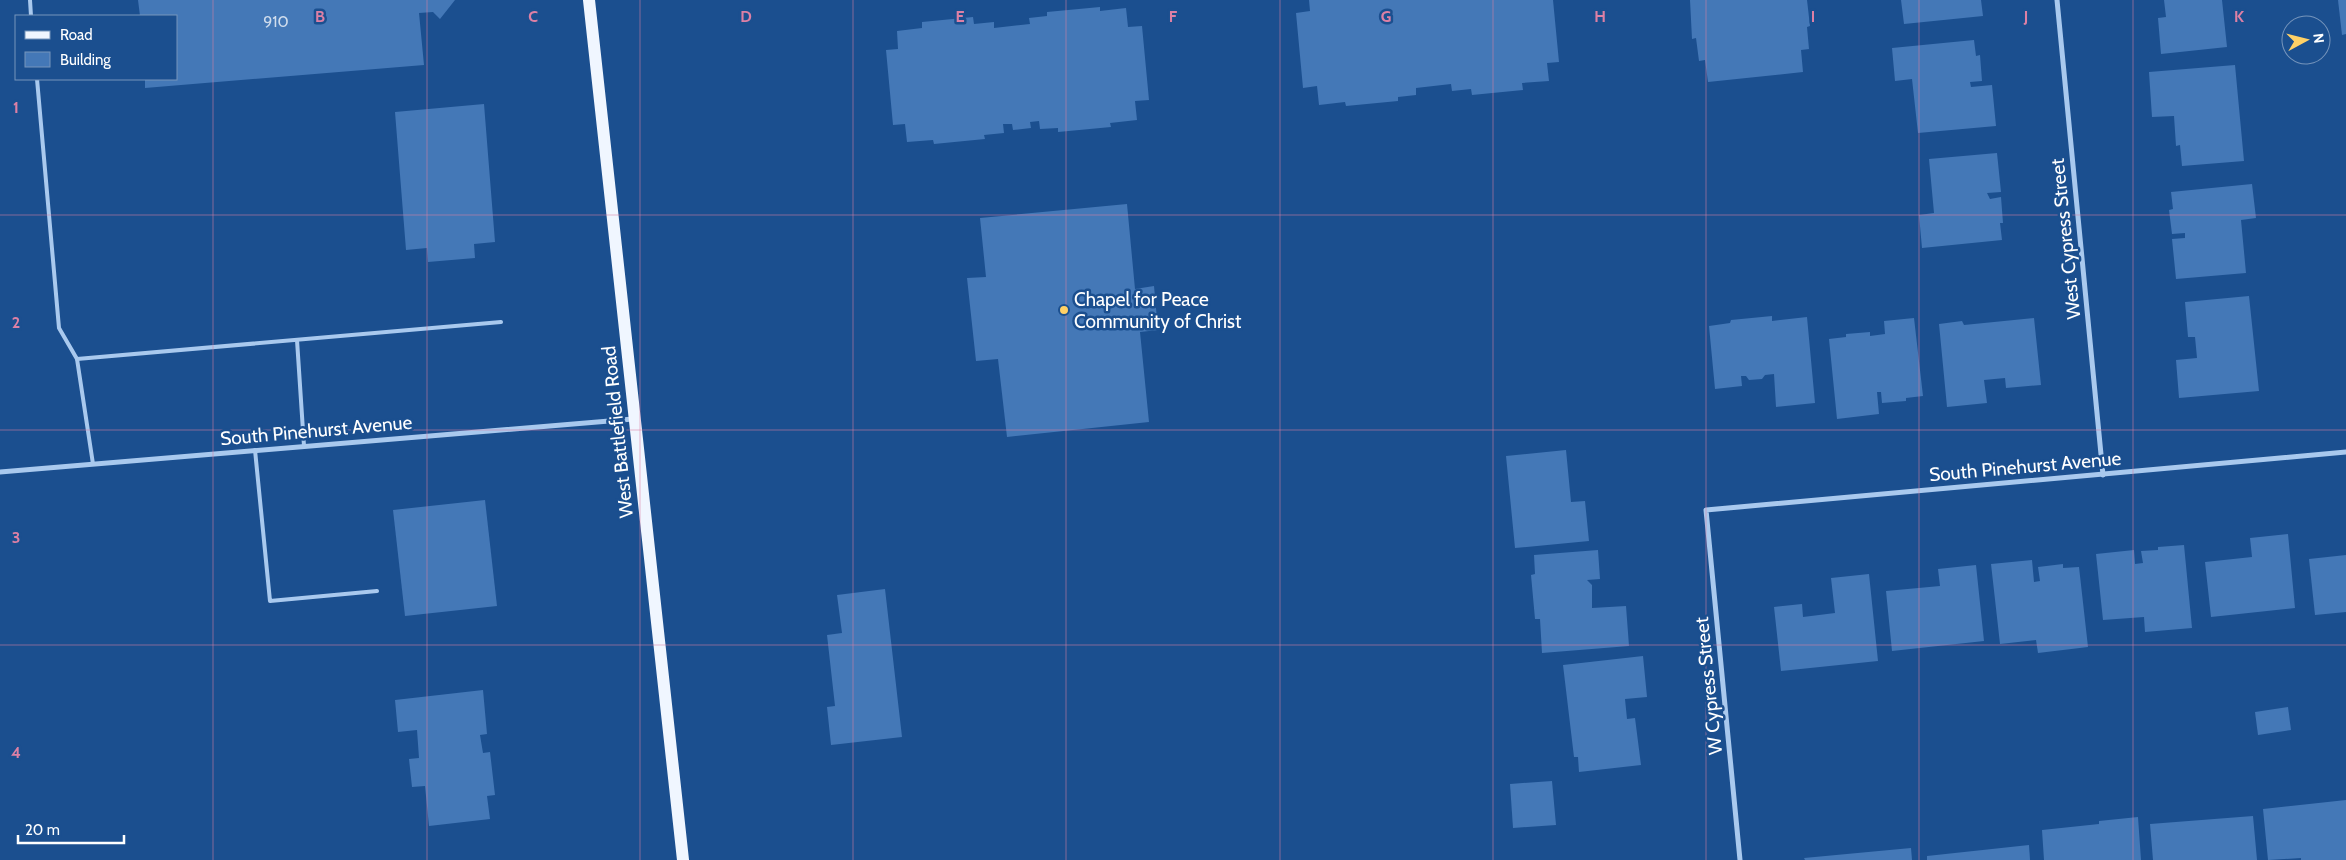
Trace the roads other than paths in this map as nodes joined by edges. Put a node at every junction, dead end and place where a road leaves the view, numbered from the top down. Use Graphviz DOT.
graph roads {
  1 [pos="30,0"];
  2 [pos="589,0"];
  3 [pos="2057,0"];
  4 [pos="31,15"];
  5 [pos="37,80"];
  6 [pos="501,322"];
  7 [pos="297,340"];
  8 [pos="77,359"];
  9 [pos="634,419"];
  10 [pos="304,446"];
  11 [pos="255,450"];
  12 [pos="2346,452"];
  13 [pos="93,464"];
  14 [pos="0,472"];
  15 [pos="2103,475"];
  16 [pos="1706,510"];
  17 [pos="378,591"];
  18 [pos="683,860"];
  19 [pos="1740,860"];
  1 -- 4 [label="lane"];
  2 -- 9 [label="main road, West Battlefield Road"];
  3 -- 15 [label="street, West Cypress Street"];
  5 -- 8 [label="lane"];
  6 -- 7 [label="lane"];
  7 -- 8 [label="lane"];
  7 -- 10 [label="lane"];
  8 -- 13 [label="lane"];
  9 -- 10 [label="street, South Pinehurst Avenue"];
  9 -- 18 [label="main road, West Battlefield Road"];
  10 -- 11 [label="street, South Pinehurst Avenue"];
  11 -- 13 [label="street, South Pinehurst Avenue"];
  11 -- 17 [label="lane"];
  12 -- 15 [label="street, South Pinehurst Avenue"];
  13 -- 14 [label="street, South Pinehurst Avenue"];
  15 -- 16 [label="street, South Pinehurst Avenue"];
  16 -- 19 [label="street, W Cypress Street"];
}
